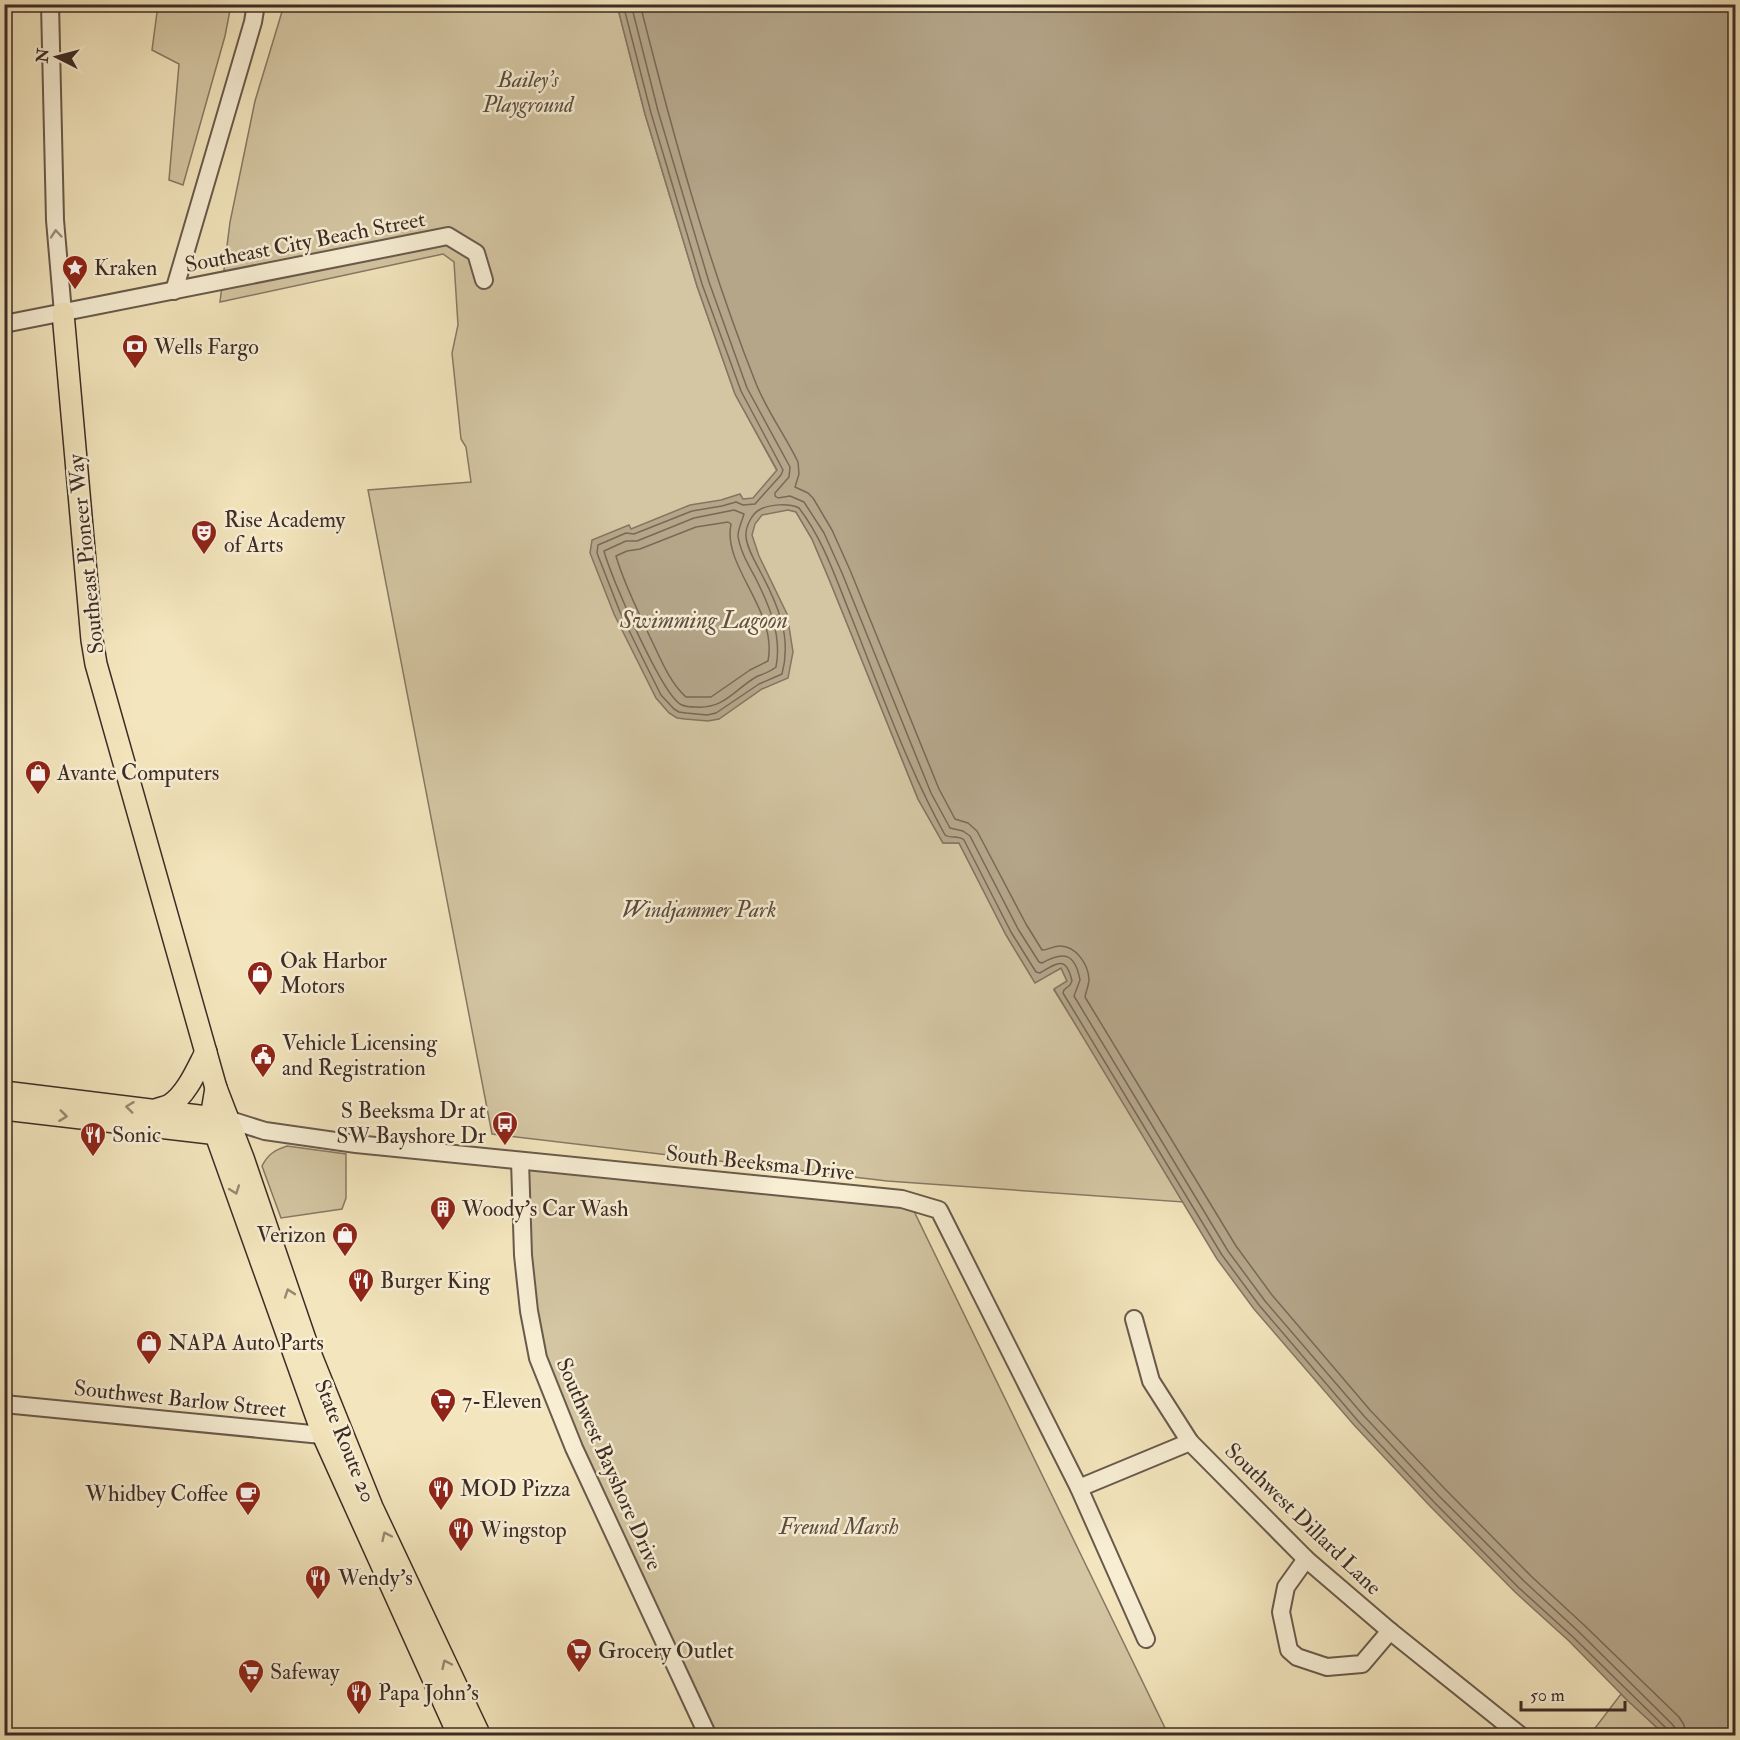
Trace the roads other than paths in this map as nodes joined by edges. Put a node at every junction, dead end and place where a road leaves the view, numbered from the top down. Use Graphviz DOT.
graph roads {
  1 [pos="50,4"];
  2 [pos="256,4"];
  3 [pos="484,280"];
  4 [pos="174,291"];
  5 [pos="63,313"];
  6 [pos="4,324"];
  7 [pos="206,1052"];
  8 [pos="4,1092"];
  9 [pos="4,1109"];
  10 [pos="156,1110"];
  11 [pos="223,1127"];
  12 [pos="520,1161"];
  13 [pos="1134,1319"];
  14 [pos="4,1404"];
  15 [pos="323,1435"];
  16 [pos="1190,1442"];
  17 [pos="348,1447"];
  18 [pos="1079,1488"];
  19 [pos="1306,1559"];
  20 [pos="1390,1631"];
  21 [pos="1146,1639"];
  22 [pos="459,1736"];
  23 [pos="480,1736"];
  24 [pos="708,1736"];
  25 [pos="1521,1736"];
  5 -- 1 [label="street, Southeast Pioneer Way, one-way"];
  2 -- 4 [label="street"];
  3 -- 4 [label="street, Southeast City Beach Street"];
  4 -- 5 [label="street, Southeast City Beach Street"];
  5 -- 6 [label="street, Southeast City Beach Street"];
  5 -- 7 [label="main road, Southeast Pioneer Way"];
  7 -- 10 [label="main road"];
  7 -- 11 [label="main road, Southeast Pioneer Way"];
  10 -- 8 [label="main road, one-way"];
  9 -- 11 [label="main road, one-way"];
  10 -- 11 [label="main road"];
  11 -- 12 [label="street, South Beeksma Drive"];
  11 -- 15 [label="main road, State Route 20, one-way"];
  17 -- 11 [label="main road, State Route 20, one-way"];
  12 -- 18 [label="street, South Beeksma Drive"];
  12 -- 24 [label="street, Southwest Bayshore Drive"];
  13 -- 16 [label="street, Southwest Dillard Lane"];
  14 -- 15 [label="street, Southwest Barlow Street"];
  15 -- 17 [label="street, Southwest Barlow Street"];
  15 -- 22 [label="main road, State Route 20"];
  16 -- 18 [label="street"];
  16 -- 19 [label="street, Southwest Dillard Lane"];
  23 -- 17 [label="main road, State Route 20, one-way"];
  18 -- 21 [label="street, South Beeksma Drive"];
  19 -- 20 [label="street, Southwest Dillard Lane"];
  19 -- 20 [label="street"];
  20 -- 25 [label="street, Southwest Dillard Lane"];
}
